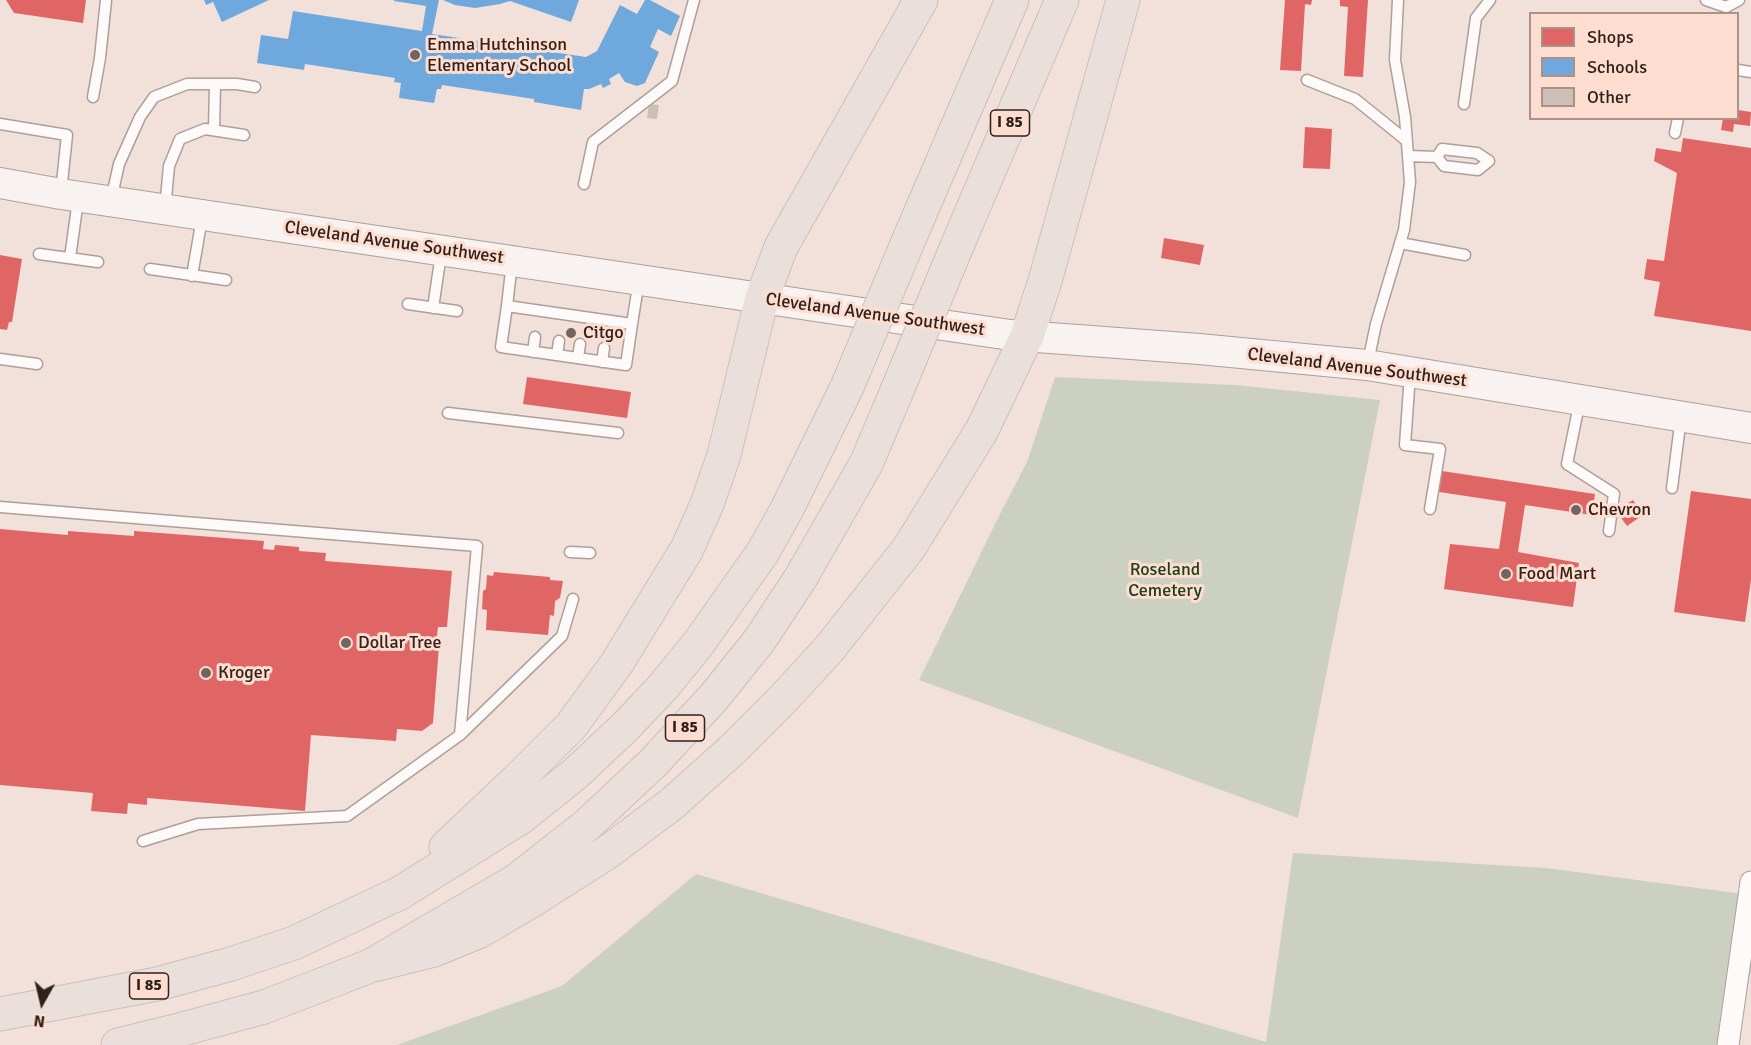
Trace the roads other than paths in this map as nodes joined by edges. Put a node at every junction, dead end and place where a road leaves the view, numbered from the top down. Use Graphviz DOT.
graph roads {
  1 [pos="106,0"];
  2 [pos="694,0"];
  3 [pos="921,0"];
  4 [pos="1012,0"];
  5 [pos="1062,0"];
  6 [pos="1123,0"];
  7 [pos="1398,0"];
  8 [pos="1490,0"];
  9 [pos="1706,0"];
  10 [pos="1739,0"];
  11 [pos="1307,80"];
  12 [pos="215,84"];
  13 [pos="255,87"];
  14 [pos="93,97"];
  15 [pos="1464,104"];
  16 [pos="1678,120"];
  17 [pos="0,124"];
  18 [pos="214,130"];
  19 [pos="1675,133"];
  20 [pos="244,135"];
  21 [pos="1407,141"];
  22 [pos="1408,156"];
  23 [pos="1437,157"];
  24 [pos="0,183"];
  25 [pos="584,184"];
  26 [pos="70,195"];
  27 [pos="111,201"];
  28 [pos="165,209"];
  29 [pos="202,215"];
  30 [pos="1400,243"];
  31 [pos="441,250"];
  32 [pos="44,254"];
  33 [pos="1465,255"];
  34 [pos="70,258"];
  35 [pos="513,260"];
  36 [pos="98,262"];
  37 [pos="150,269"];
  38 [pos="192,276"];
  39 [pos="226,280"];
  40 [pos="639,280"];
  41 [pos="762,298"];
  42 [pos="408,304"];
  43 [pos="507,306"];
  44 [pos="433,308"];
  45 [pos="457,311"];
  46 [pos="632,324"];
  47 [pos="1027,336"];
  48 [pos="536,337"];
  49 [pos="559,341"];
  50 [pos="580,344"];
  51 [pos="604,348"];
  52 [pos="533,351"];
  53 [pos="557,355"];
  54 [pos="578,358"];
  55 [pos="0,359"];
  56 [pos="602,362"];
  57 [pos="37,364"];
  58 [pos="1367,365"];
  59 [pos="1411,372"];
  60 [pos="1580,400"];
  61 [pos="448,413"];
  62 [pos="1682,417"];
  63 [pos="1751,428"];
  64 [pos="618,433"];
  65 [pos="1672,488"];
  66 [pos="0,507"];
  67 [pos="1430,509"];
  68 [pos="1609,531"];
  69 [pos="570,552"];
  70 [pos="590,553"];
  71 [pos="573,599"];
  72 [pos="460,735"];
  73 [pos="143,841"];
  74 [pos="1751,882"];
  75 [pos="400,893"];
  76 [pos="1749,905"];
  77 [pos="370,966"];
  78 [pos="0,1014"];
  79 [pos="118,1045"];
  80 [pos="1728,1045"];
  1 -- 14 [label="lane"];
  2 -- 25 [label="lane"];
  3 -- 41 [label="highway"];
  4 -- 75 [label="highway, I 85, bridge"];
  5 -- 77 [label="highway, I 85, bridge"];
  6 -- 47 [label="highway"];
  7 -- 21 [label="lane"];
  8 -- 15 [label="lane"];
  9 -- 10 [label="lane"];
  11 -- 21 [label="lane"];
  12 -- 13 [label="lane"];
  12 -- 18 [label="lane"];
  12 -- 27 [label="lane"];
  16 -- 19 [label="lane"];
  17 -- 26 [label="lane"];
  18 -- 20 [label="lane"];
  18 -- 28 [label="lane"];
  21 -- 22 [label="lane"];
  22 -- 23 [label="lane"];
  22 -- 30 [label="lane"];
  24 -- 26 [label="main road, Cleveland Avenue Southwest"];
  26 -- 27 [label="main road, Cleveland Avenue Southwest"];
  26 -- 34 [label="lane"];
  27 -- 28 [label="main road, Cleveland Avenue Southwest"];
  28 -- 29 [label="main road, Cleveland Avenue Southwest"];
  29 -- 31 [label="main road, Cleveland Avenue Southwest"];
  29 -- 38 [label="lane"];
  30 -- 33 [label="lane"];
  30 -- 58 [label="lane"];
  31 -- 35 [label="main road, Cleveland Avenue Southwest"];
  31 -- 44 [label="lane"];
  32 -- 34 [label="lane"];
  34 -- 36 [label="lane"];
  35 -- 40 [label="main road, Cleveland Avenue Southwest"];
  35 -- 43 [label="lane"];
  37 -- 38 [label="lane"];
  38 -- 39 [label="lane"];
  40 -- 41 [label="main road, Cleveland Avenue Southwest"];
  40 -- 46 [label="lane"];
  41 -- 47 [label="main road, Cleveland Avenue Southwest"];
  41 -- 75 [label="highway"];
  42 -- 44 [label="lane"];
  43 -- 46 [label="lane"];
  43 -- 52 [label="lane"];
  44 -- 45 [label="lane"];
  46 -- 56 [label="lane"];
  47 -- 58 [label="main road, Cleveland Avenue Southwest"];
  47 -- 77 [label="highway"];
  48 -- 52 [label="lane"];
  49 -- 53 [label="lane"];
  50 -- 54 [label="lane"];
  51 -- 56 [label="lane"];
  52 -- 53 [label="lane"];
  53 -- 54 [label="lane"];
  54 -- 56 [label="lane"];
  55 -- 57 [label="lane"];
  58 -- 59 [label="main road, Cleveland Avenue Southwest"];
  59 -- 60 [label="main road, Cleveland Avenue Southwest"];
  59 -- 67 [label="lane"];
  60 -- 62 [label="main road, Cleveland Avenue Southwest"];
  60 -- 68 [label="lane"];
  61 -- 64 [label="lane"];
  62 -- 63 [label="main road, Cleveland Avenue Southwest"];
  62 -- 65 [label="lane"];
  66 -- 72 [label="lane"];
  69 -- 70 [label="lane"];
  71 -- 72 [label="lane"];
  72 -- 73 [label="lane"];
  74 -- 76 [label="street"];
  75 -- 78 [label="highway, I 85"];
  76 -- 80 [label="street"];
  77 -- 79 [label="highway, I 85"];
}
